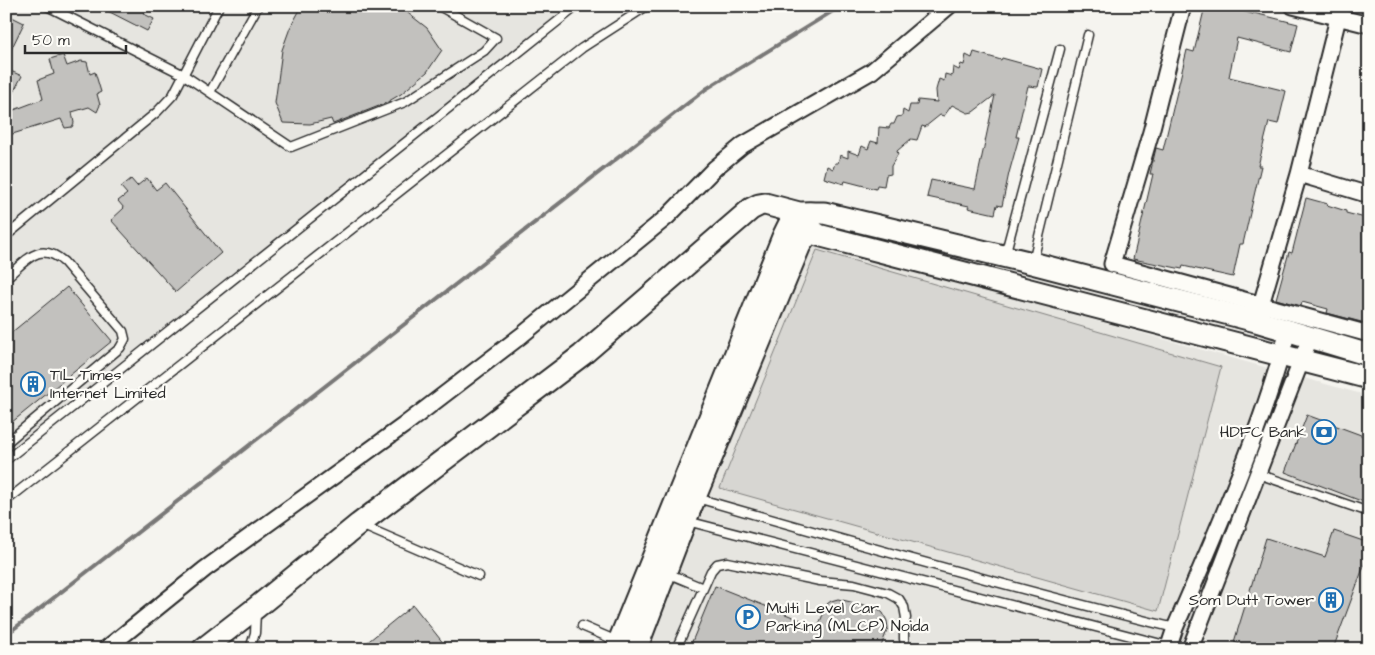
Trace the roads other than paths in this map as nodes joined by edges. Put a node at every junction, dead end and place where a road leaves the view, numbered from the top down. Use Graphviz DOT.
graph roads {
  1 [pos="47,6"];
  2 [pos="219,6"];
  3 [pos="258,6"];
  4 [pos="439,6"];
  5 [pos="577,6"];
  6 [pos="646,6"];
  7 [pos="949,6"];
  8 [pos="1183,6"];
  9 [pos="1293,6"];
  10 [pos="1339,12"];
  11 [pos="1369,25"];
  12 [pos="1088,35"];
  13 [pos="1060,49"];
  14 [pos="184,75"];
  15 [pos="210,92"];
  16 [pos="1298,174"];
  17 [pos="1369,195"];
  18 [pos="799,213"];
  19 [pos="808,234"];
  20 [pos="6,236"];
  21 [pos="1005,257"];
  22 [pos="1032,263"];
  23 [pos="6,278"];
  24 [pos="1259,313"];
  25 [pos="1288,331"];
  26 [pos="1369,334"];
  27 [pos="1310,338"];
  28 [pos="1369,355"];
  29 [pos="1292,357"];
  30 [pos="1369,378"];
  31 [pos="6,442"];
  32 [pos="6,460"];
  33 [pos="1250,472"];
  34 [pos="695,497"];
  35 [pos="6,501"];
  36 [pos="1369,512"];
  37 [pos="685,521"];
  38 [pos="359,524"];
  39 [pos="665,573"];
  40 [pos="479,576"];
  41 [pos="703,588"];
  42 [pos="257,607"];
  43 [pos="582,626"];
  44 [pos="1175,628"];
  45 [pos="624,646"];
  46 [pos="1168,648"];
  47 [pos="106,649"];
  48 [pos="203,649"];
  49 [pos="250,649"];
  50 [pos="676,649"];
  51 [pos="906,649"];
  52 [pos="1190,649"];
  1 -- 14 [label="lane"];
  2 -- 14 [label="lane"];
  3 -- 15 [label="lane"];
  4 -- 15 [label="lane"];
  5 -- 32 [label="lane"];
  6 -- 35 [label="lane"];
  7 -- 47 [label="street"];
  8 -- 24 [label="street"];
  9 -- 10 [label="street"];
  10 -- 11 [label="street"];
  10 -- 16 [label="street"];
  12 -- 22 [label="lane"];
  13 -- 21 [label="lane"];
  14 -- 15 [label="lane"];
  14 -- 20 [label="lane"];
  16 -- 17 [label="street"];
  16 -- 24 [label="street"];
  18 -- 19 [label="street"];
  18 -- 21 [label="street"];
  18 -- 38 [label="street"];
  18 -- 45 [label="street"];
  19 -- 29 [label="street"];
  19 -- 34 [label="street"];
  21 -- 22 [label="street"];
  22 -- 24 [label="street"];
  23 -- 31 [label="lane"];
  24 -- 25 [label="street"];
  24 -- 26 [label="street"];
  25 -- 27 [label="street"];
  25 -- 29 [label="street"];
  27 -- 28 [label="street"];
  27 -- 29 [label="street"];
  29 -- 30 [label="street"];
  29 -- 33 [label="street"];
  29 -- 33 [label="street"];
  33 -- 36 [label="lane"];
  33 -- 44 [label="street"];
  33 -- 52 [label="street"];
  34 -- 37 [label="street"];
  34 -- 44 [label="lane"];
  37 -- 39 [label="street"];
  37 -- 46 [label="lane"];
  38 -- 40 [label="lane"];
  38 -- 42 [label="street"];
  39 -- 41 [label="lane"];
  39 -- 45 [label="street"];
  41 -- 50 [label="lane"];
  41 -- 51 [label="lane"];
  42 -- 48 [label="street"];
  42 -- 49 [label="lane"];
  43 -- 45 [label="lane"];
  44 -- 46 [label="street"];
}
